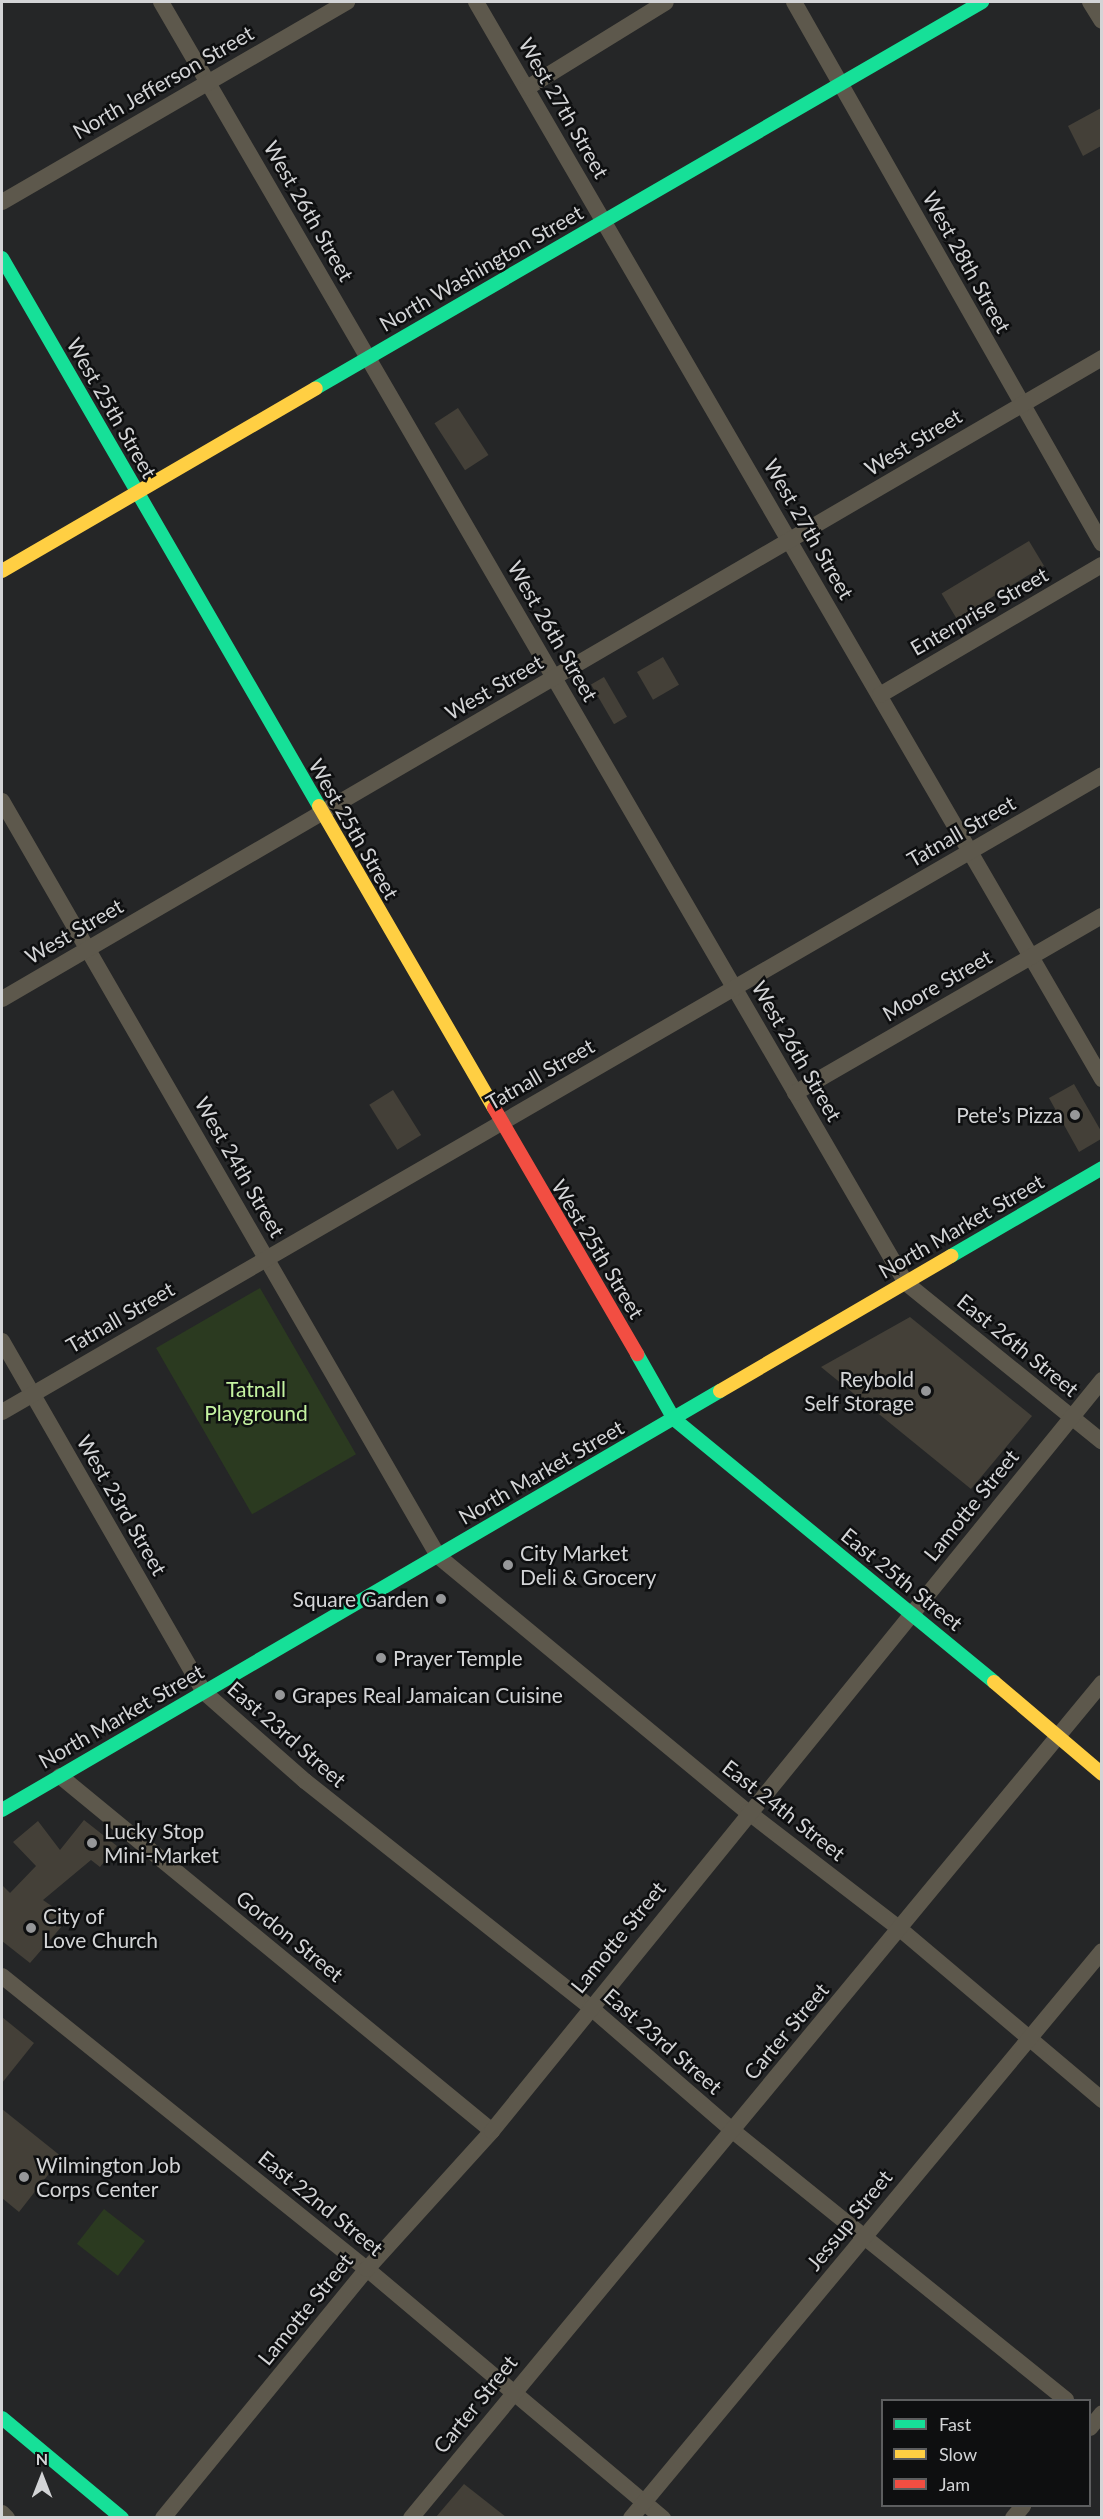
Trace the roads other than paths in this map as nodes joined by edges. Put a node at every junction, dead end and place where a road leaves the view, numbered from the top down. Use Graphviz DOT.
graph roads {
  1 [pos="161,2"];
  2 [pos="347,2"];
  3 [pos="476,2"];
  4 [pos="666,2"];
  5 [pos="794,2"];
  6 [pos="982,2"];
  7 [pos="1090,2"];
  8 [pos="1101,21"];
  9 [pos="208,82"];
  10 [pos="842,83"];
  11 [pos="527,88"];
  12 [pos="2,202"];
  13 [pos="604,221"];
  14 [pos="2,258"];
  15 [pos="368,358"];
  16 [pos="1101,358"];
  17 [pos="1020,404"];
  18 [pos="136,493"];
  19 [pos="790,542"];
  20 [pos="1101,544"];
  21 [pos="1101,565"];
  22 [pos="2,571"];
  23 [pos="554,678"];
  24 [pos="880,695"];
  25 [pos="1101,775"];
  26 [pos="2,801"];
  27 [pos="321,813"];
  28 [pos="970,852"];
  29 [pos="1101,916"];
  30 [pos="87,949"];
  31 [pos="1031,957"];
  32 [pos="734,988"];
  33 [pos="2,999"];
  34 [pos="1101,1079"];
  35 [pos="795,1093"];
  36 [pos="500,1124"];
  37 [pos="1101,1168"];
  38 [pos="267,1259"];
  39 [pos="906,1283"];
  40 [pos="2,1341"];
  41 [pos="1101,1380"];
  42 [pos="32,1394"];
  43 [pos="2,1412"];
  44 [pos="1071,1417"];
  45 [pos="674,1419"];
  46 [pos="1101,1442"];
  47 [pos="438,1556"];
  48 [pos="913,1613"];
  49 [pos="1101,1683"];
  50 [pos="204,1692"];
  51 [pos="1056,1737"];
  52 [pos="1101,1774"];
  53 [pos="60,1776"];
  54 [pos="2,1810"];
  55 [pos="748,1812"];
  56 [pos="900,1929"];
  57 [pos="1101,1951"];
  58 [pos="2,1976"];
  59 [pos="590,2007"];
  60 [pos="1025,2039"];
  61 [pos="1101,2100"];
  62 [pos="492,2131"];
  63 [pos="733,2131"];
  64 [pos="865,2236"];
  65 [pos="367,2269"];
  66 [pos="513,2392"];
  67 [pos="1065,2399"];
  68 [pos="2,2418"];
  69 [pos="644,2502"];
  70 [pos="2,2513"];
  71 [pos="8,2517"];
  72 [pos="122,2517"];
  73 [pos="163,2517"];
  74 [pos="411,2517"];
  75 [pos="631,2517"];
  76 [pos="663,2517"];
  1 -- 9 [label="street, West 26th Street"];
  2 -- 9 [label="street, North Jefferson Street"];
  3 -- 11 [label="street, West 27th Street"];
  4 -- 11 [label="street"];
  5 -- 10 [label="street, West 28th Street"];
  6 -- 10 [label="main road, North Washington Street"];
  7 -- 8 [label="street"];
  9 -- 12 [label="street, North Jefferson Street"];
  9 -- 15 [label="street, West 26th Street"];
  10 -- 13 [label="main road, North Washington Street"];
  10 -- 17 [label="street, West 28th Street"];
  11 -- 13 [label="street, West 27th Street"];
  13 -- 15 [label="main road, North Washington Street"];
  13 -- 19 [label="street, West 27th Street"];
  14 -- 18 [label="main road, West 25th Street"];
  15 -- 18 [label="main road, North Washington Street"];
  15 -- 23 [label="street, West 26th Street"];
  16 -- 17 [label="street, West Street"];
  17 -- 19 [label="street, West Street"];
  17 -- 20 [label="street, West 28th Street"];
  18 -- 22 [label="main road, North Washington Street"];
  18 -- 27 [label="main road, West 25th Street"];
  19 -- 23 [label="street, West Street"];
  19 -- 24 [label="street, West 27th Street"];
  21 -- 24 [label="street, Enterprise Street"];
  23 -- 27 [label="street, West Street"];
  23 -- 32 [label="street, West 26th Street"];
  24 -- 28 [label="street, West 27th Street"];
  25 -- 28 [label="street, Tatnall Street"];
  26 -- 30 [label="street, West 24th Street"];
  27 -- 30 [label="street, West Street"];
  27 -- 36 [label="main road, West 25th Street"];
  28 -- 31 [label="street, West 27th Street"];
  28 -- 32 [label="street, Tatnall Street"];
  29 -- 31 [label="street, Moore Street"];
  30 -- 33 [label="street, West Street"];
  30 -- 38 [label="street, West 24th Street"];
  31 -- 34 [label="street, West 27th Street"];
  31 -- 35 [label="street, Moore Street"];
  32 -- 35 [label="street, West 26th Street"];
  32 -- 36 [label="street, Tatnall Street"];
  35 -- 39 [label="street, West 26th Street"];
  36 -- 38 [label="street, Tatnall Street"];
  36 -- 45 [label="main road, West 25th Street"];
  37 -- 39 [label="main road, North Market Street"];
  38 -- 42 [label="street, Tatnall Street"];
  38 -- 47 [label="street, West 24th Street"];
  39 -- 44 [label="street, East 26th Street"];
  39 -- 45 [label="main road, North Market Street"];
  40 -- 42 [label="street, West 23rd Street"];
  41 -- 44 [label="street, Lamotte Street"];
  42 -- 43 [label="street, Tatnall Street"];
  42 -- 50 [label="street, West 23rd Street"];
  44 -- 46 [label="street, East 26th Street"];
  44 -- 48 [label="street, Lamotte Street"];
  45 -- 47 [label="main road, North Market Street"];
  45 -- 48 [label="main road, East 25th Street"];
  47 -- 50 [label="main road, North Market Street"];
  47 -- 55 [label="street, East 24th Street"];
  48 -- 51 [label="main road, East 25th Street"];
  48 -- 55 [label="street, Lamotte Street"];
  49 -- 51 [label="street, Carter Street"];
  50 -- 53 [label="main road, North Market Street"];
  50 -- 59 [label="street, East 23rd Street"];
  51 -- 52 [label="main road, East 25th Street"];
  51 -- 56 [label="street, Carter Street"];
  53 -- 54 [label="main road, North Market Street"];
  53 -- 62 [label="street, Gordon Street"];
  55 -- 56 [label="street, East 24th Street"];
  55 -- 59 [label="street, Lamotte Street"];
  56 -- 60 [label="street, East 24th Street"];
  56 -- 63 [label="street, Carter Street"];
  57 -- 60 [label="street, Jessup Street"];
  58 -- 65 [label="street, East 22nd Street"];
  59 -- 62 [label="street, Lamotte Street"];
  59 -- 63 [label="street, East 23rd Street"];
  60 -- 61 [label="street, East 24th Street"];
  60 -- 64 [label="street, Jessup Street"];
  62 -- 65 [label="street, Lamotte Street"];
  63 -- 64 [label="street, East 23rd Street"];
  63 -- 66 [label="street, Carter Street"];
  64 -- 67 [label="street, East 23rd Street"];
  64 -- 69 [label="street, Jessup Street"];
  65 -- 66 [label="street, East 22nd Street"];
  65 -- 73 [label="street, Lamotte Street"];
  66 -- 69 [label="street, East 22nd Street"];
  66 -- 74 [label="street, Carter Street"];
  68 -- 72 [label="main road"];
  69 -- 75 [label="street, Jessup Street"];
  69 -- 76 [label="street, East 22nd Street"];
  70 -- 71 [label="street"];
}
